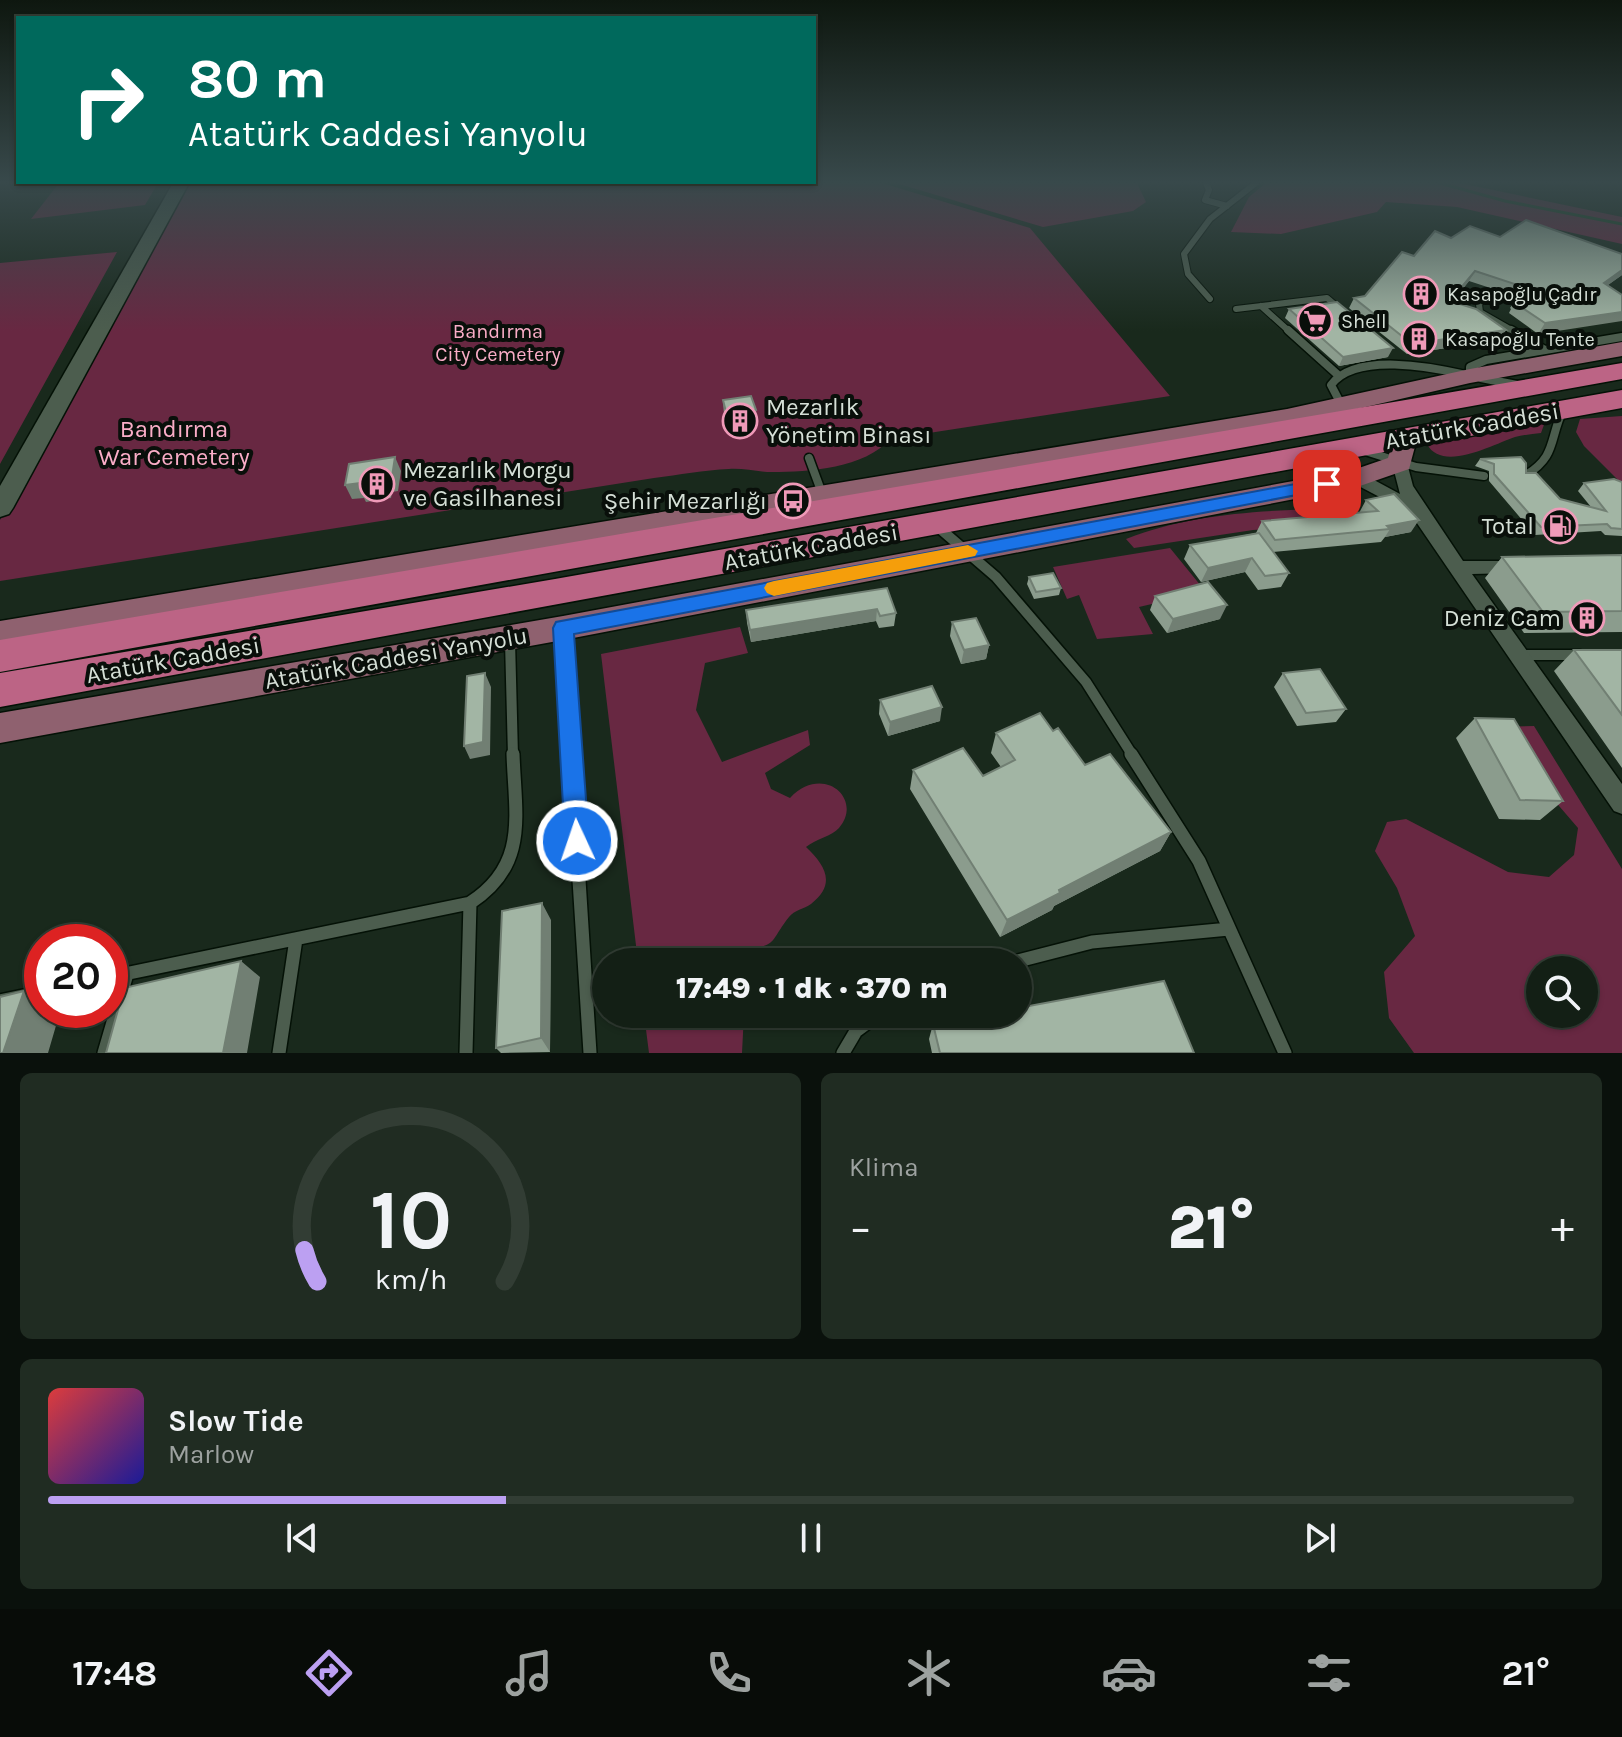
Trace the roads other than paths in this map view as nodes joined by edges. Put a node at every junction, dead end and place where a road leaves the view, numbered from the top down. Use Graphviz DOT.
graph roads {
  1 [pos="154,232"];
  2 [pos="1201,232"];
  3 [pos="1489,293"];
  4 [pos="1210,299"];
  5 [pos="1261,306"];
  6 [pos="1236,309"];
  7 [pos="1349,317"];
  8 [pos="1622,337"];
  9 [pos="1543,349"];
  10 [pos="1622,349"];
  11 [pos="1393,353"];
  12 [pos="1405,362"];
  13 [pos="1622,371"];
  14 [pos="1338,375"];
  15 [pos="1470,376"];
  16 [pos="1528,388"];
  17 [pos="1622,402"];
  18 [pos="1576,408"];
  19 [pos="1347,423"];
  20 [pos="1402,451"];
  21 [pos="1303,457"];
  22 [pos="809,458"];
  23 [pos="1526,475"];
  24 [pos="1484,476"];
  25 [pos="1357,478"];
  26 [pos="823,496"];
  27 [pos="0,508"];
  28 [pos="1419,513"];
  29 [pos="936,524"];
  30 [pos="967,552"];
  31 [pos="1533,566"];
  32 [pos="1459,568"];
  33 [pos="563,628"];
  34 [pos="0,633"];
  35 [pos="510,637"];
  36 [pos="1593,654"];
  37 [pos="1520,655"];
  38 [pos="0,656"];
  39 [pos="0,690"];
  40 [pos="0,728"];
  41 [pos="1622,803"];
  42 [pos="470,903"];
  43 [pos="1229,929"];
  44 [pos="296,939"];
  45 [pos="1032,955"];
  46 [pos="128,974"];
  47 [pos="24,996"];
  48 [pos="0,1001"];
  49 [pos="111,1028"];
  50 [pos="860,1028"];
  51 [pos="104,1053"];
  52 [pos="279,1053"];
  53 [pos="466,1053"];
  54 [pos="590,1053"];
  55 [pos="843,1053"];
  56 [pos="1285,1053"];
  1 -- 27 [label="main road"];
  2 -- 4 [label="lane"];
  3 -- 9 [label="lane"];
  5 -- 6 [label="lane"];
  5 -- 7 [label="lane"];
  5 -- 14 [label="lane"];
  8 -- 9 [label="lane"];
  9 -- 15 [label="lane"];
  10 -- 15 [label="main road, Atatürk Caddesi"];
  11 -- 12 [label="lane"];
  12 -- 14 [label="lane"];
  12 -- 15 [label="lane"];
  13 -- 16 [label="highway, Atatürk Caddesi"];
  14 -- 19 [label="lane"];
  15 -- 16 [label="lane"];
  15 -- 19 [label="main road, Atatürk Caddesi"];
  16 -- 19 [label="highway, Atatürk Caddesi"];
  17 -- 18 [label="highway, Atatürk Caddesi"];
  18 -- 20 [label="highway, Atatürk Caddesi"];
  18 -- 23 [label="lane"];
  19 -- 20 [label="highway, Atatürk Caddesi"];
  19 -- 21 [label="highway, Atatürk Caddesi"];
  19 -- 26 [label="main road, Atatürk Caddesi"];
  19 -- 38 [label="highway, Atatürk Caddesi"];
  20 -- 24 [label="lane"];
  20 -- 25 [label="main road, Atatürk Caddesi Yanyolu"];
  20 -- 28 [label="street"];
  21 -- 25 [label="street"];
  21 -- 29 [label="highway, Atatürk Caddesi"];
  22 -- 26 [label="lane"];
  25 -- 28 [label="street"];
  25 -- 30 [label="main road, Atatürk Caddesi Yanyolu"];
  26 -- 34 [label="main road, Atatürk Caddesi"];
  28 -- 32 [label="street"];
  29 -- 30 [label="lane"];
  29 -- 39 [label="highway, Atatürk Caddesi"];
  30 -- 33 [label="main road, Atatürk Caddesi Yanyolu"];
  30 -- 43 [label="lane"];
  31 -- 32 [label="street"];
  32 -- 37 [label="street"];
  33 -- 35 [label="main road, Atatürk Caddesi Yanyolu"];
  33 -- 54 [label="lane"];
  35 -- 40 [label="main road, Atatürk Caddesi Yanyolu"];
  35 -- 42 [label="lane"];
  36 -- 37 [label="lane"];
  37 -- 41 [label="street"];
  42 -- 44 [label="lane"];
  42 -- 53 [label="lane"];
  43 -- 45 [label="lane"];
  43 -- 56 [label="lane"];
  44 -- 46 [label="lane"];
  44 -- 52 [label="lane"];
  47 -- 48 [label="lane"];
  49 -- 51 [label="lane"];
  50 -- 55 [label="lane"];
}
